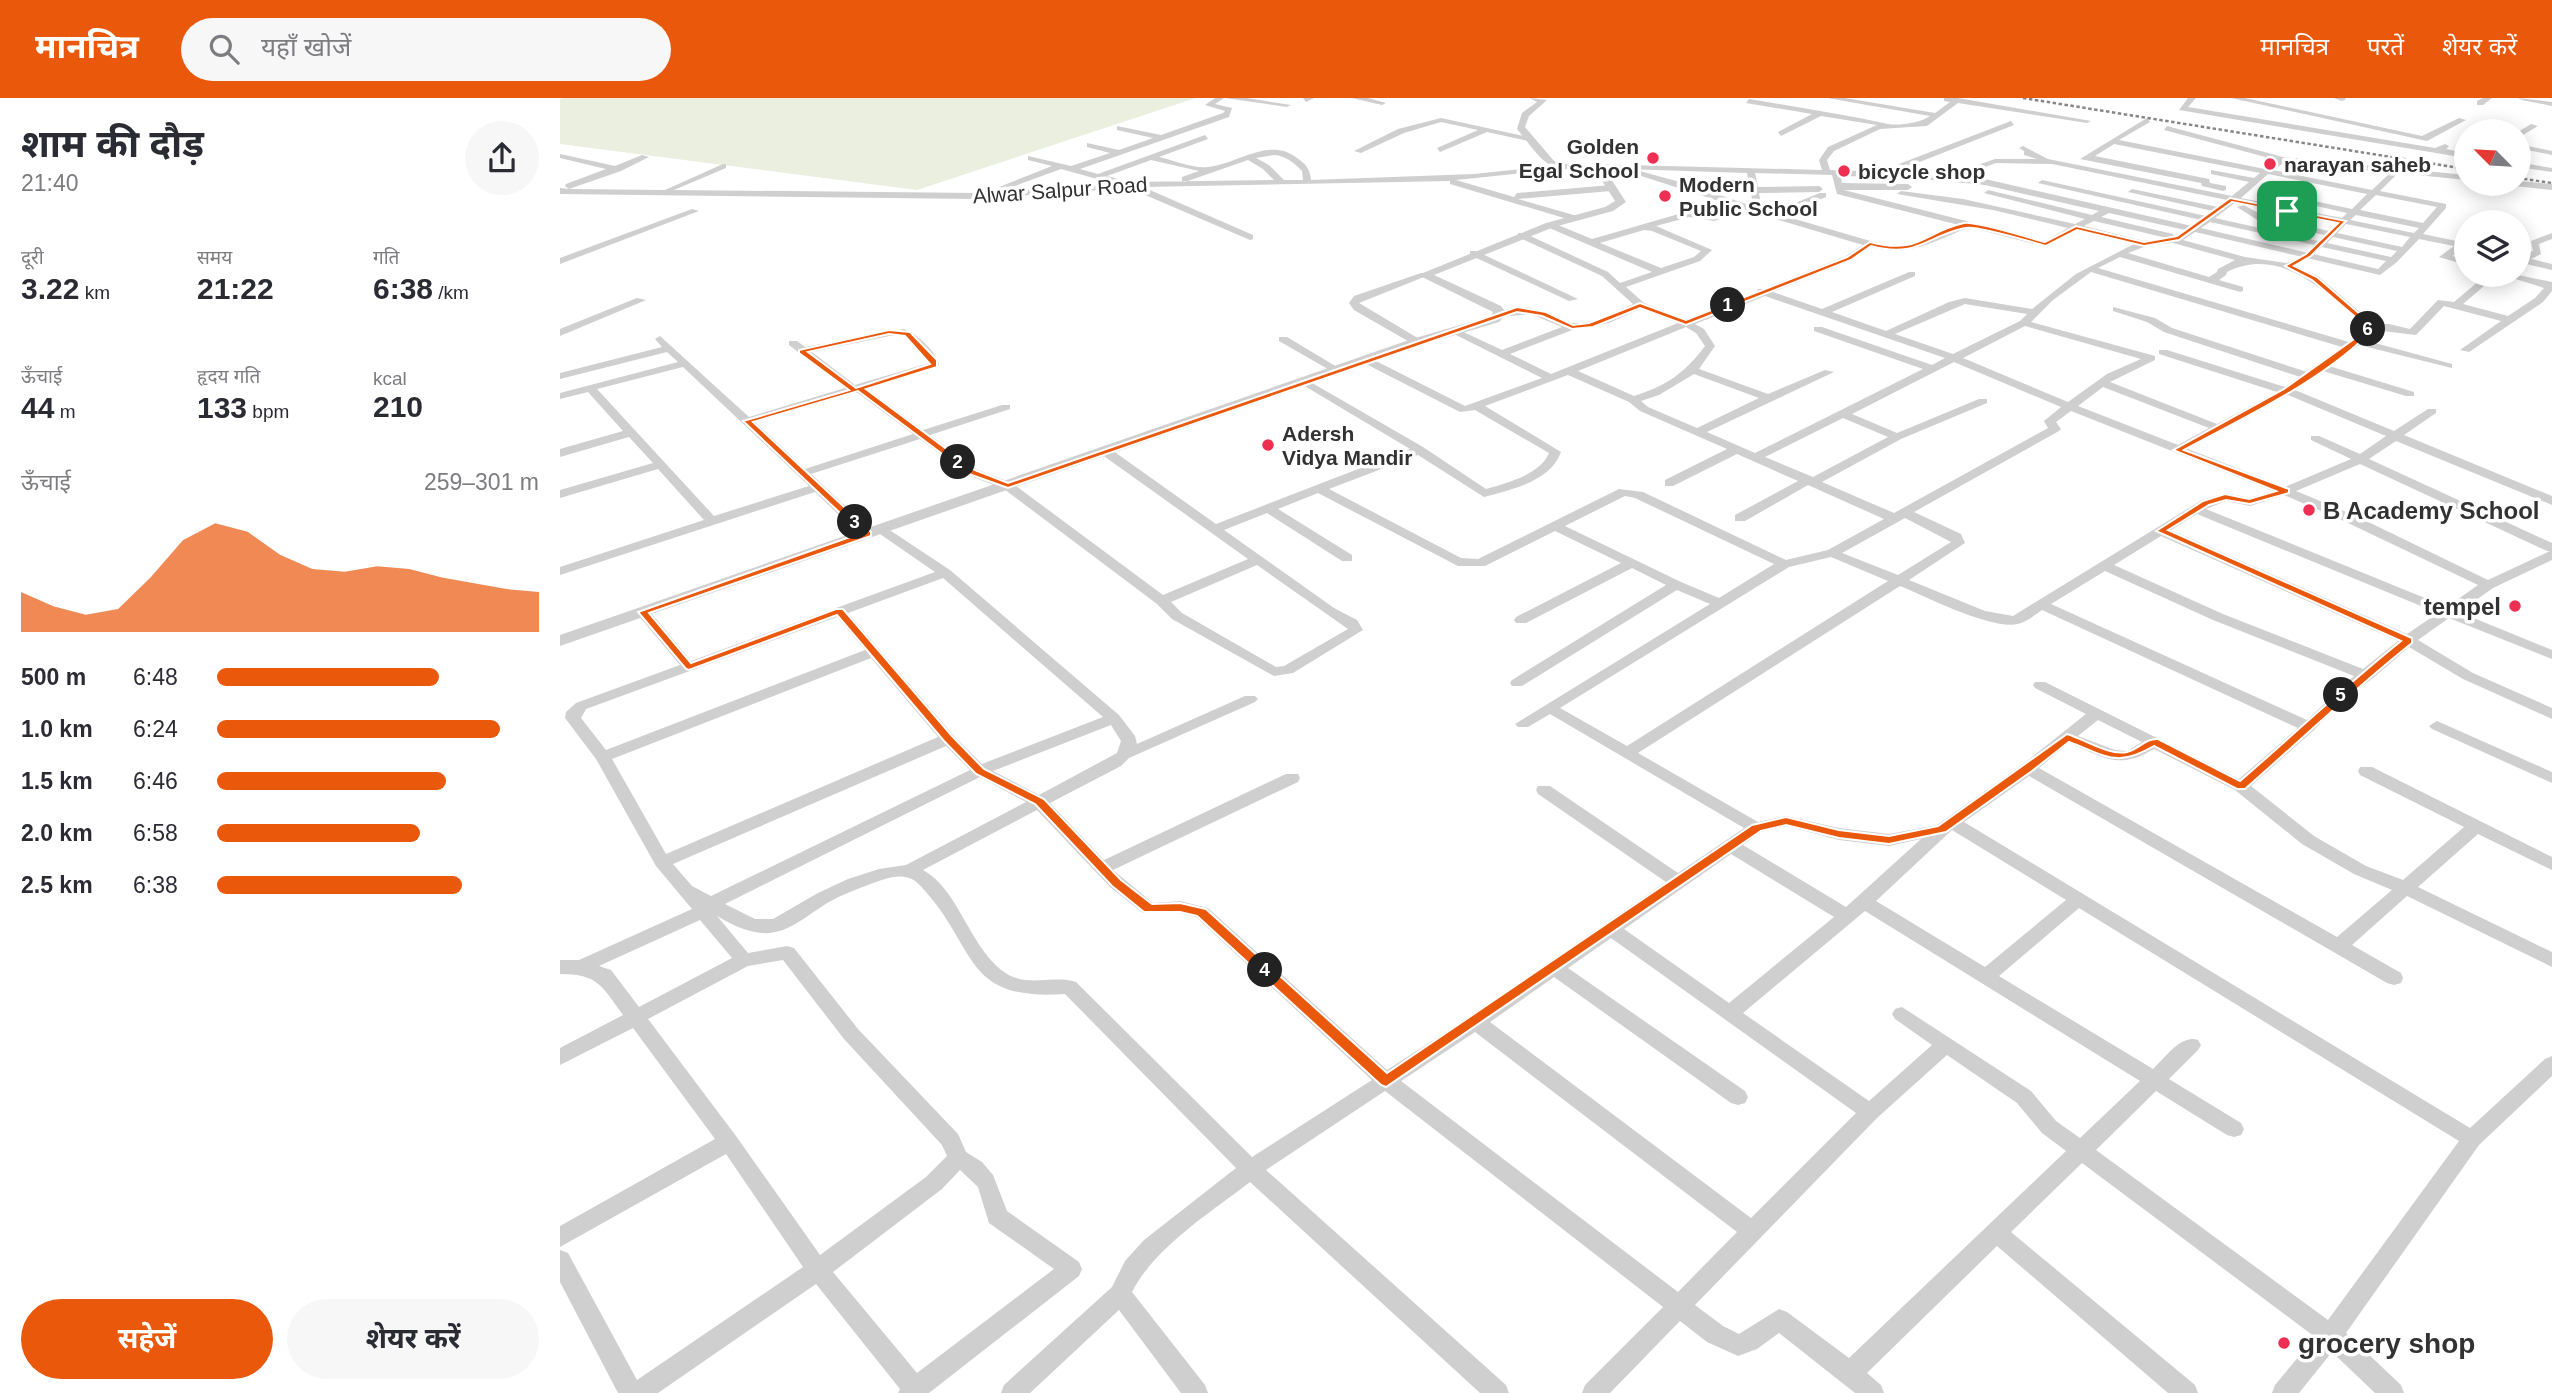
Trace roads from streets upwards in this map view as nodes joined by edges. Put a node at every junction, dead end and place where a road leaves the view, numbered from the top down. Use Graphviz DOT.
graph roads {
  1 [pos="1220,98"];
  2 [pos="1268,98"];
  3 [pos="1356,98"];
  4 [pos="1831,98"];
  5 [pos="1944,98"];
  6 [pos="2192,98"];
  7 [pos="2235,98"];
  8 [pos="2522,98"];
  9 [pos="1228,99"];
  10 [pos="1541,99"];
  11 [pos="1845,99"];
  12 [pos="1957,100"];
  13 [pos="1749,101"];
  14 [pos="1259,102"];
  15 [pos="1382,103"];
  16 [pos="2552,104"];
  17 [pos="1287,105"];
  18 [pos="2286,108"];
  19 [pos="1237,110"];
  20 [pos="1820,113"];
  21 [pos="1935,116"];
  22 [pos="2147,120"];
  23 [pos="2087,121"];
  24 [pos="2011,123"];
  25 [pos="2454,124"];
  26 [pos="1894,125"];
  27 [pos="2534,126"];
  28 [pos="1120,128"];
  29 [pos="2167,128"];
  30 [pos="2531,128"];
  31 [pos="1486,131"];
  32 [pos="1781,134"];
  33 [pos="2334,134"];
  34 [pos="1158,137"];
  35 [pos="1205,137"];
  36 [pos="2423,138"];
  37 [pos="1528,139"];
  38 [pos="2115,142"];
  39 [pos="1090,145"];
  40 [pos="2023,148"];
  41 [pos="2102,149"];
  42 [pos="2531,149"];
  43 [pos="1359,150"];
  44 [pos="1440,150"];
  45 [pos="2440,151"];
  46 [pos="1118,152"];
  47 [pos="2552,153"];
  48 [pos="2454,154"];
  49 [pos="560,156"];
  50 [pos="645,157"];
  51 [pos="1151,157"];
  52 [pos="1249,157"];
  53 [pos="2088,157"];
  54 [pos="1031,158"];
  55 [pos="2283,159"];
  56 [pos="2052,162"];
  57 [pos="2073,165"];
  58 [pos="723,166"];
  59 [pos="1600,166"];
  60 [pos="2531,166"];
  61 [pos="1066,167"];
  62 [pos="1560,167"];
  63 [pos="618,169"];
  64 [pos="1207,170"];
  65 [pos="2552,170"];
  66 [pos="2266,171"];
  67 [pos="1751,172"];
  68 [pos="2395,172"];
  69 [pos="1832,173"];
  70 [pos="1880,174"];
  71 [pos="1911,175"];
  72 [pos="2055,175"];
  73 [pos="1099,177"];
  74 [pos="2454,177"];
  75 [pos="1441,178"];
  76 [pos="2258,181"];
  77 [pos="1281,182"];
  78 [pos="1307,182"];
  79 [pos="1173,183"];
  80 [pos="1945,183"];
  81 [pos="2042,183"];
  82 [pos="1130,185"];
  83 [pos="2531,185"];
  84 [pos="1838,186"];
  85 [pos="2552,187"];
  86 [pos="1611,188"];
  87 [pos="560,190"];
  88 [pos="1756,190"];
  89 [pos="664,191"];
  90 [pos="1905,191"];
  91 [pos="2027,191"];
  92 [pos="2242,192"];
  93 [pos="2375,192"];
  94 [pos="976,196"];
  95 [pos="1507,197"];
  96 [pos="2281,197"];
  97 [pos="2230,200"];
  98 [pos="2180,202"];
  99 [pos="1886,204"];
  100 [pos="1747,208"];
  101 [pos="2109,209"];
  102 [pos="2219,210"];
  103 [pos="695,211"];
  104 [pos="2169,211"];
  105 [pos="2355,211"];
  106 [pos="1772,216"];
  107 [pos="1574,218"];
  108 [pos="2094,218"];
  109 [pos="2207,219"];
  110 [pos="2157,220"];
  111 [pos="2343,222"];
  112 [pos="1550,225"];
  113 [pos="1967,225"];
  114 [pos="2425,226"];
  115 [pos="1644,227"];
  116 [pos="2076,228"];
  117 [pos="2194,228"];
  118 [pos="2331,234"];
  119 [pos="1521,235"];
  120 [pos="2417,236"];
  121 [pos="1250,237"];
  122 [pos="2551,237"];
  123 [pos="2176,239"];
  124 [pos="1592,242"];
  125 [pos="2321,243"];
  126 [pos="1870,244"];
  127 [pos="2144,244"];
  128 [pos="2454,244"];
  129 [pos="2404,250"];
  130 [pos="2454,252"];
  131 [pos="1473,253"];
  132 [pos="2121,254"];
  133 [pos="2531,254"];
  134 [pos="2309,255"];
  135 [pos="2454,259"];
  136 [pos="2394,260"];
  137 [pos="560,261"];
  138 [pos="2244,261"];
  139 [pos="2531,262"];
  140 [pos="2288,266"];
  141 [pos="2552,267"];
  142 [pos="2090,269"];
  143 [pos="1661,272"];
  144 [pos="1912,274"];
  145 [pos="1424,275"];
  146 [pos="2531,280"];
  147 [pos="2211,281"];
  148 [pos="2551,285"];
  149 [pos="1620,286"];
  150 [pos="2478,287"];
  151 [pos="2240,289"];
  152 [pos="1761,291"];
  153 [pos="1573,299"];
  154 [pos="641,300"];
  155 [pos="1640,305"];
  156 [pos="2455,306"];
  157 [pos="2117,309"];
  158 [pos="1824,312"];
  159 [pos="2034,312"];
  160 [pos="1501,314"];
  161 [pos="2510,320"];
  162 [pos="1686,323"];
  163 [pos="2024,323"];
  164 [pos="1572,327"];
  165 [pos="2371,327"];
  166 [pos="1818,329"];
  167 [pos="1453,331"];
  168 [pos="560,333"];
  169 [pos="1887,334"];
  170 [pos="1283,339"];
  171 [pos="1417,342"];
  172 [pos="2352,343"];
  173 [pos="2465,350"];
  174 [pos="2163,352"];
  175 [pos="1502,354"];
  176 [pos="1954,358"];
  177 [pos="1366,360"];
  178 [pos="685,363"];
  179 [pos="2319,366"];
  180 [pos="2448,366"];
  181 [pos="1933,369"];
  182 [pos="1337,370"];
  183 [pos="1693,370"];
  184 [pos="1569,371"];
  185 [pos="1829,372"];
  186 [pos="2306,375"];
  187 [pos="560,376"];
  188 [pos="1551,378"];
  189 [pos="1307,383"];
  190 [pos="2103,383"];
  191 [pos="590,388"];
  192 [pos="857,390"];
  193 [pos="2287,391"];
  194 [pos="2410,394"];
  195 [pos="560,396"];
  196 [pos="1768,398"];
  197 [pos="1633,400"];
  198 [pos="1983,401"];
  199 [pos="1476,405"];
  200 [pos="1006,407"];
  201 [pos="2070,407"];
  202 [pos="2432,411"];
  203 [pos="1843,414"];
  204 [pos="747,421"];
  205 [pos="2218,428"];
  206 [pos="1698,432"];
  207 [pos="631,433"];
  208 [pos="921,435"];
  209 [pos="2398,436"];
  210 [pos="1897,438"];
  211 [pos="2315,438"];
  212 [pos="1737,449"];
  213 [pos="1419,450"];
  214 [pos="2177,450"];
  215 [pos="1105,451"];
  216 [pos="560,453"];
  217 [pos="1756,457"];
  218 [pos="2361,459"];
  219 [pos="660,465"];
  220 [pos="803,473"];
  221 [pos="1812,481"];
  222 [pos="1670,483"];
  223 [pos="817,486"];
  224 [pos="1008,486"];
  225 [pos="1317,488"];
  226 [pos="2285,491"];
  227 [pos="560,494"];
  228 [pos="2552,501"];
  229 [pos="1267,508"];
  230 [pos="2196,509"];
  231 [pos="1900,516"];
  232 [pos="1741,518"];
  233 [pos="712,521"];
  234 [pos="1553,525"];
  235 [pos="1215,529"];
  236 [pos="875,531"];
  237 [pos="2161,531"];
  238 [pos="2552,548"];
  239 [pos="1832,553"];
  240 [pos="2552,555"];
  241 [pos="1347,558"];
  242 [pos="1258,559"];
  243 [pos="1632,563"];
  244 [pos="1784,564"];
  245 [pos="2103,565"];
  246 [pos="560,571"];
  247 [pos="945,573"];
  248 [pos="1899,580"];
  249 [pos="1676,585"];
  250 [pos="2488,585"];
  251 [pos="1162,601"];
  252 [pos="1720,603"];
  253 [pos="2042,605"];
  254 [pos="839,611"];
  255 [pos="643,612"];
  256 [pos="2448,614"];
  257 [pos="1521,620"];
  258 [pos="561,637"];
  259 [pos="2408,640"];
  260 [pos="873,652"];
  261 [pos="2552,655"];
  262 [pos="689,667"];
  263 [pos="2367,676"];
  264 [pos="1517,683"];
  265 [pos="2040,685"];
  266 [pos="1251,699"];
  267 [pos="1550,708"];
  268 [pos="2097,713"];
  269 [pos="2552,714"];
  270 [pos="1114,718"];
  271 [pos="1523,724"];
  272 [pos="2437,726"];
  273 [pos="2309,727"];
  274 [pos="2067,737"];
  275 [pos="948,739"];
  276 [pos="2154,741"];
  277 [pos="1627,753"];
  278 [pos="1127,754"];
  279 [pos="603,757"];
  280 [pos="2028,769"];
  281 [pos="980,771"];
  282 [pos="2366,771"];
  283 [pos="1292,778"];
  284 [pos="2552,778"];
  285 [pos="2241,786"];
  286 [pos="1544,790"];
  287 [pos="1040,802"];
  288 [pos="1947,826"];
  289 [pos="2476,826"];
  290 [pos="1756,828"];
  291 [pos="1731,846"];
  292 [pos="662,862"];
  293 [pos="2552,863"];
  294 [pos="1102,868"];
  295 [pos="908,871"];
  296 [pos="1679,882"];
  297 [pos="2405,888"];
  298 [pos="2078,899"];
  299 [pos="1864,902"];
  300 [pos="708,907"];
  301 [pos="1847,916"];
  302 [pos="779,925"];
  303 [pos="1611,929"];
  304 [pos="2339,946"];
  305 [pos="786,953"];
  306 [pos="744,960"];
  307 [pos="2552,960"];
  308 [pos="571,967"];
  309 [pos="1555,968"];
  310 [pos="1986,977"];
  311 [pos="2394,978"];
  312 [pos="1730,1013"];
  313 [pos="1902,1014"];
  314 [pos="634,1018"];
  315 [pos="1476,1022"];
  316 [pos="1946,1044"];
  317 [pos="2191,1045"];
  318 [pos="560,1057"];
  319 [pos="2552,1065"];
  320 [pos="2155,1080"];
  321 [pos="1386,1081"];
  322 [pos="1738,1097"];
  323 [pos="1870,1112"];
  324 [pos="2234,1129"];
  325 [pos="2473,1139"];
  326 [pos="729,1142"];
  327 [pos="2082,1151"];
  328 [pos="958,1158"];
  329 [pos="1250,1169"];
  330 [pos="1752,1231"];
  331 [pos="1997,1233"];
  332 [pos="560,1237"];
  333 [pos="560,1260"];
  334 [pos="818,1270"];
  335 [pos="1120,1294"];
  336 [pos="1679,1306"];
  337 [pos="2331,1335"];
  338 [pos="1850,1373"];
  339 [pos="912,1391"];
  340 [pos="631,1393"];
  341 [pos="638,1393"];
  342 [pos="1013,1393"];
  343 [pos="1196,1393"];
  344 [pos="1497,1393"];
  345 [pos="1594,1393"];
  346 [pos="1871,1393"];
  347 [pos="2186,1393"];
  348 [pos="2284,1393"];
  349 [pos="2392,1393"];
  1 -- 19 [label="street"];
  2 -- 14 [label="street"];
  3 -- 15 [label="street"];
  4 -- 11 [label="street"];
  5 -- 12 [label="street"];
  6 -- 33 [label="street"];
  7 -- 18 [label="street"];
  8 -- 16 [label="street"];
  9 -- 14 [label="street"];
  10 -- 37 [label="street"];
  11 -- 20 [label="street"];
  11 -- 21 [label="street"];
  12 -- 21 [label="street"];
  12 -- 23 [label="street"];
  13 -- 20 [label="street"];
  14 -- 17 [label="street"];
  14 -- 19 [label="street"];
  18 -- 33 [label="street"];
  18 -- 36 [label="street"];
  19 -- 34 [label="street"];
  20 -- 26 [label="street"];
  20 -- 32 [label="street"];
  21 -- 26 [label="street"];
  22 -- 38 [label="street"];
  24 -- 70 [label="street"];
  25 -- 36 [label="street"];
  26 -- 69 [label="street"];
  27 -- 30 [label="street"];
  28 -- 34 [label="street"];
  29 -- 55 [label="street"];
  31 -- 37 [label="street"];
  31 -- 43 [label="street"];
  31 -- 44 [label="street"];
  33 -- 45 [label="street"];
  34 -- 46 [label="street"];
  35 -- 51 [label="street"];
  36 -- 45 [label="street"];
  37 -- 62 [label="street"];
  38 -- 41 [label="street"];
  38 -- 66 [label="street"];
  39 -- 46 [label="street"];
  40 -- 56 [label="street"];
  41 -- 53 [label="street"];
  41 -- 76 [label="street"];
  42 -- 47 [label="street"];
  45 -- 48 [label="street"];
  46 -- 61 [label="street"];
  49 -- 63 [label="street"];
  50 -- 63 [label="street"];
  51 -- 64 [label="street"];
  51 -- 73 [label="street"];
  52 -- 64 [label="street"];
  52 -- 77 [label="street"];
  52 -- 78 [label="street"];
  53 -- 57 [label="street"];
  53 -- 92 [label="street"];
  54 -- 61 [label="street"];
  55 -- 66 [label="street"];
  55 -- 68 [label="street"];
  56 -- 57 [label="street"];
  56 -- 80 [label="street"];
  57 -- 72 [label="street"];
  57 -- 97 [label="street"];
  58 -- 89 [label="street"];
  59 -- 62 [label="street"];
  59 -- 67 [label="street"];
  59 -- 86 [label="street"];
  59 -- 100 [label="street"];
  60 -- 65 [label="street"];
  61 -- 73 [label="street"];
  61 -- 94 [label="street"];
  62 -- 75 [label="street, Alwar Salpur Road"];
  63 -- 87 [label="street"];
  64 -- 79 [label="street"];
  66 -- 76 [label="street"];
  66 -- 93 [label="street"];
  67 -- 69 [label="street"];
  67 -- 88 [label="street"];
  68 -- 74 [label="street"];
  68 -- 93 [label="street"];
  69 -- 70 [label="street"];
  69 -- 84 [label="street"];
  70 -- 71 [label="street"];
  71 -- 80 [label="street"];
  71 -- 90 [label="street"];
  72 -- 81 [label="street"];
  72 -- 98 [label="street"];
  73 -- 82 [label="street"];
  75 -- 78 [label="street, Alwar Salpur Road"];
  75 -- 95 [label="street"];
  76 -- 92 [label="street"];
  77 -- 78 [label="street, Alwar Salpur Road"];
  77 -- 79 [label="street, Alwar Salpur Road"];
  79 -- 82 [label="street, Alwar Salpur Road"];
  80 -- 91 [label="street"];
  80 -- 108 [label="street"];
  81 -- 91 [label="street"];
  81 -- 104 [label="street"];
  82 -- 94 [label="street, Alwar Salpur Road"];
  82 -- 121 [label="street"];
  83 -- 85 [label="street"];
  84 -- 90 [label="street"];
  84 -- 99 [label="street"];
  86 -- 95 [label="street"];
  86 -- 107 [label="street"];
  87 -- 89 [label="street, Alwar Salpur Road"];
  88 -- 100 [label="street"];
  88 -- 106 [label="street"];
  89 -- 94 [label="street, Alwar Salpur Road"];
  90 -- 99 [label="street"];
  90 -- 116 [label="street"];
  91 -- 101 [label="street"];
  92 -- 97 [label="street"];
  93 -- 105 [label="street"];
  93 -- 114 [label="street"];
  95 -- 107 [label="street"];
  96 -- 105 [label="street"];
  97 -- 102 [label="street"];
  97 -- 111 [label="street"];
  97 -- 118 [label="street"];
  98 -- 102 [label="street"];
  98 -- 104 [label="street"];
  99 -- 113 [label="street"];
  100 -- 106 [label="street"];
  100 -- 115 [label="street"];
  101 -- 108 [label="street"];
  101 -- 110 [label="street"];
  102 -- 109 [label="street"];
  103 -- 137 [label="street"];
  104 -- 109 [label="street"];
  104 -- 110 [label="street"];
  105 -- 111 [label="street"];
  105 -- 114 [label="street"];
  106 -- 126 [label="street"];
  107 -- 112 [label="street"];
  108 -- 116 [label="street"];
  108 -- 123 [label="street"];
  109 -- 117 [label="street"];
  109 -- 125 [label="street"];
  110 -- 117 [label="street"];
  111 -- 118 [label="street"];
  111 -- 120 [label="street"];
  112 -- 119 [label="street"];
  112 -- 124 [label="street"];
  113 -- 116 [label="street"];
  113 -- 126 [label="street"];
  114 -- 120 [label="street"];
  115 -- 124 [label="street"];
  115 -- 143 [label="street"];
  116 -- 127 [label="street"];
  117 -- 123 [label="street"];
  117 -- 134 [label="street"];
  118 -- 125 [label="street"];
  118 -- 129 [label="street"];
  119 -- 131 [label="street"];
  119 -- 149 [label="street"];
  120 -- 128 [label="street"];
  120 -- 129 [label="street"];
  122 -- 133 [label="street"];
  123 -- 127 [label="street"];
  123 -- 138 [label="street"];
  124 -- 143 [label="street"];
  125 -- 134 [label="street"];
  125 -- 136 [label="street"];
  126 -- 152 [label="street"];
  127 -- 132 [label="street"];
  129 -- 136 [label="street"];
  130 -- 135 [label="street"];
  131 -- 145 [label="street"];
  131 -- 153 [label="street"];
  132 -- 142 [label="street"];
  132 -- 147 [label="street"];
  134 -- 136 [label="street"];
  134 -- 140 [label="street"];
  138 -- 140 [label="street"];
  138 -- 147 [label="street"];
  139 -- 141 [label="street"];
  140 -- 165 [label="street"];
  142 -- 159 [label="street"];
  142 -- 172 [label="street"];
  143 -- 149 [label="street"];
  144 -- 158 [label="street"];
  145 -- 160 [label="street"];
  145 -- 171 [label="street"];
  146 -- 148 [label="street"];
  147 -- 151 [label="street"];
  148 -- 161 [label="street"];
  149 -- 155 [label="street"];
  150 -- 156 [label="street"];
  152 -- 158 [label="street"];
  152 -- 162 [label="street"];
  154 -- 168 [label="street"];
  155 -- 162 [label="street"];
  155 -- 164 [label="street"];
  156 -- 161 [label="street"];
  156 -- 165 [label="street"];
  157 -- 186 [label="street"];
  158 -- 169 [label="street"];
  159 -- 163 [label="street"];
  159 -- 169 [label="street"];
  160 -- 164 [label="street"];
  160 -- 167 [label="street"];
  161 -- 173 [label="street"];
  162 -- 183 [label="street"];
  162 -- 184 [label="street"];
  163 -- 176 [label="street"];
  163 -- 190 [label="street"];
  164 -- 175 [label="street"];
  165 -- 172 [label="street"];
  166 -- 181 [label="street"];
  167 -- 171 [label="street"];
  167 -- 175 [label="street"];
  169 -- 176 [label="street"];
  170 -- 182 [label="street"];
  171 -- 177 [label="street"];
  172 -- 179 [label="street"];
  172 -- 180 [label="street"];
  174 -- 193 [label="street"];
  175 -- 188 [label="street"];
  176 -- 181 [label="street"];
  176 -- 201 [label="street"];
  177 -- 182 [label="street"];
  177 -- 199 [label="street"];
  178 -- 187 [label="street"];
  178 -- 191 [label="street"];
  178 -- 204 [label="street"];
  179 -- 186 [label="street"];
  179 -- 194 [label="street"];
  181 -- 203 [label="street"];
  182 -- 189 [label="street"];
  183 -- 196 [label="street"];
  183 -- 197 [label="street"];
  184 -- 188 [label="street"];
  184 -- 197 [label="street"];
  185 -- 196 [label="street"];
  186 -- 193 [label="street"];
  188 -- 199 [label="street"];
  189 -- 213 [label="street"];
  189 -- 215 [label="street"];
  190 -- 201 [label="street"];
  190 -- 205 [label="street"];
  191 -- 195 [label="street"];
  191 -- 207 [label="street"];
  192 -- 192 [label="street"];
  192 -- 204 [label="street"];
  192 -- 208 [label="street"];
  193 -- 205 [label="street"];
  193 -- 209 [label="street"];
  196 -- 206 [label="street"];
  197 -- 206 [label="street"];
  198 -- 210 [label="street"];
  199 -- 213 [label="street"];
  200 -- 208 [label="street"];
  201 -- 214 [label="street"];
  201 -- 231 [label="street"];
  202 -- 209 [label="street"];
  203 -- 210 [label="street"];
  203 -- 217 [label="street"];
  204 -- 220 [label="street"];
  205 -- 214 [label="street"];
  206 -- 212 [label="street"];
  207 -- 216 [label="street"];
  207 -- 219 [label="street"];
  208 -- 220 [label="street"];
  208 -- 224 [label="street"];
  209 -- 218 [label="street"];
  209 -- 228 [label="street"];
  210 -- 221 [label="street"];
  211 -- 218 [label="street"];
  212 -- 217 [label="street"];
  212 -- 222 [label="street"];
  213 -- 225 [label="street"];
  214 -- 226 [label="street"];
  215 -- 224 [label="street"];
  215 -- 235 [label="street"];
  217 -- 221 [label="street"];
  218 -- 226 [label="street"];
  218 -- 238 [label="street"];
  219 -- 227 [label="street"];
  219 -- 233 [label="street"];
  220 -- 223 [label="street"];
  221 -- 231 [label="street"];
  221 -- 232 [label="street"];
  223 -- 233 [label="street"];
  223 -- 236 [label="street"];
  224 -- 236 [label="street"];
  224 -- 251 [label="street"];
  225 -- 229 [label="street"];
  225 -- 234 [label="street"];
  226 -- 230 [label="street"];
  226 -- 250 [label="street"];
  229 -- 235 [label="street"];
  229 -- 241 [label="street"];
  230 -- 237 [label="street"];
  230 -- 256 [label="street"];
  231 -- 239 [label="street"];
  231 -- 248 [label="street"];
  233 -- 246 [label="street"];
  234 -- 243 [label="street"];
  234 -- 244 [label="street"];
  235 -- 242 [label="street"];
  236 -- 247 [label="street"];
  236 -- 255 [label="street"];
  237 -- 245 [label="street"];
  237 -- 259 [label="street"];
  239 -- 244 [label="street"];
  239 -- 248 [label="street"];
  240 -- 250 [label="street"];
  242 -- 251 [label="street"];
  242 -- 251 [label="street"];
  243 -- 249 [label="street"];
  243 -- 257 [label="street"];
  244 -- 252 [label="street"];
  245 -- 253 [label="street"];
  245 -- 263 [label="street"];
  247 -- 254 [label="street"];
  247 -- 270 [label="street"];
  248 -- 253 [label="street"];
  248 -- 277 [label="street"];
  249 -- 252 [label="street"];
  249 -- 264 [label="street"];
  250 -- 256 [label="street"];
  252 -- 267 [label="street"];
  253 -- 273 [label="street"];
  254 -- 260 [label="street"];
  254 -- 262 [label="street"];
  255 -- 258 [label="street"];
  255 -- 262 [label="street"];
  256 -- 259 [label="street"];
  256 -- 261 [label="street"];
  259 -- 263 [label="street"];
  259 -- 269 [label="street"];
  260 -- 275 [label="street"];
  260 -- 279 [label="street"];
  262 -- 279 [label="street"];
  263 -- 273 [label="street"];
  265 -- 268 [label="street"];
  266 -- 278 [label="street"];
  267 -- 271 [label="street"];
  267 -- 277 [label="street"];
  268 -- 274 [label="street"];
  268 -- 276 [label="street"];
  270 -- 278 [label="street"];
  270 -- 281 [label="street"];
  272 -- 284 [label="street"];
  273 -- 285 [label="street"];
  274 -- 276 [label="street"];
  274 -- 280 [label="street"];
  275 -- 281 [label="street"];
  275 -- 292 [label="street"];
  276 -- 285 [label="street"];
  277 -- 290 [label="street"];
  278 -- 287 [label="street"];
  279 -- 292 [label="street"];
  280 -- 288 [label="street"];
  280 -- 304 [label="street"];
  281 -- 287 [label="street"];
  281 -- 300 [label="street"];
  282 -- 289 [label="street"];
  283 -- 294 [label="street"];
  285 -- 297 [label="street"];
  286 -- 296 [label="street"];
  287 -- 294 [label="street"];
  287 -- 295 [label="street"];
  288 -- 290 [label="street"];
  288 -- 298 [label="street"];
  288 -- 299 [label="street"];
  289 -- 293 [label="street"];
  289 -- 297 [label="street"];
  290 -- 291 [label="street"];
  291 -- 296 [label="street"];
  291 -- 301 [label="street"];
  292 -- 300 [label="street"];
  294 -- 321 [label="street"];
  295 -- 302 [label="street"];
  295 -- 329 [label="street"];
  296 -- 303 [label="street"];
  297 -- 304 [label="street"];
  297 -- 307 [label="street"];
  298 -- 310 [label="street"];
  298 -- 325 [label="street"];
  299 -- 301 [label="street"];
  299 -- 310 [label="street"];
  300 -- 302 [label="street"];
  300 -- 306 [label="street"];
  300 -- 308 [label="street"];
  301 -- 312 [label="street"];
  302 -- 305 [label="street"];
  303 -- 309 [label="street"];
  303 -- 312 [label="street"];
  304 -- 311 [label="street"];
  305 -- 306 [label="street"];
  305 -- 328 [label="street"];
  306 -- 314 [label="street"];
  308 -- 314 [label="street"];
  309 -- 315 [label="street"];
  309 -- 322 [label="street"];
  310 -- 320 [label="street"];
  312 -- 323 [label="street"];
  313 -- 316 [label="street"];
  314 -- 318 [label="street"];
  314 -- 326 [label="street"];
  315 -- 321 [label="street"];
  315 -- 330 [label="street"];
  316 -- 323 [label="street"];
  316 -- 327 [label="street"];
  317 -- 320 [label="street"];
  319 -- 325 [label="street"];
  320 -- 324 [label="street"];
  320 -- 327 [label="street"];
  321 -- 329 [label="street"];
  321 -- 336 [label="street"];
  323 -- 330 [label="street"];
  325 -- 337 [label="street"];
  326 -- 332 [label="street"];
  326 -- 334 [label="street"];
  327 -- 331 [label="street"];
  327 -- 337 [label="street"];
  328 -- 334 [label="street"];
  328 -- 339 [label="street"];
  329 -- 335 [label="street"];
  329 -- 344 [label="street"];
  330 -- 336 [label="street"];
  331 -- 338 [label="street"];
  331 -- 347 [label="street"];
  333 -- 340 [label="street"];
  334 -- 339 [label="street"];
  334 -- 341 [label="street"];
  335 -- 342 [label="street"];
  335 -- 343 [label="street"];
  336 -- 338 [label="street"];
  336 -- 345 [label="street"];
  337 -- 348 [label="street"];
  337 -- 349 [label="street"];
  338 -- 346 [label="street"];
}
